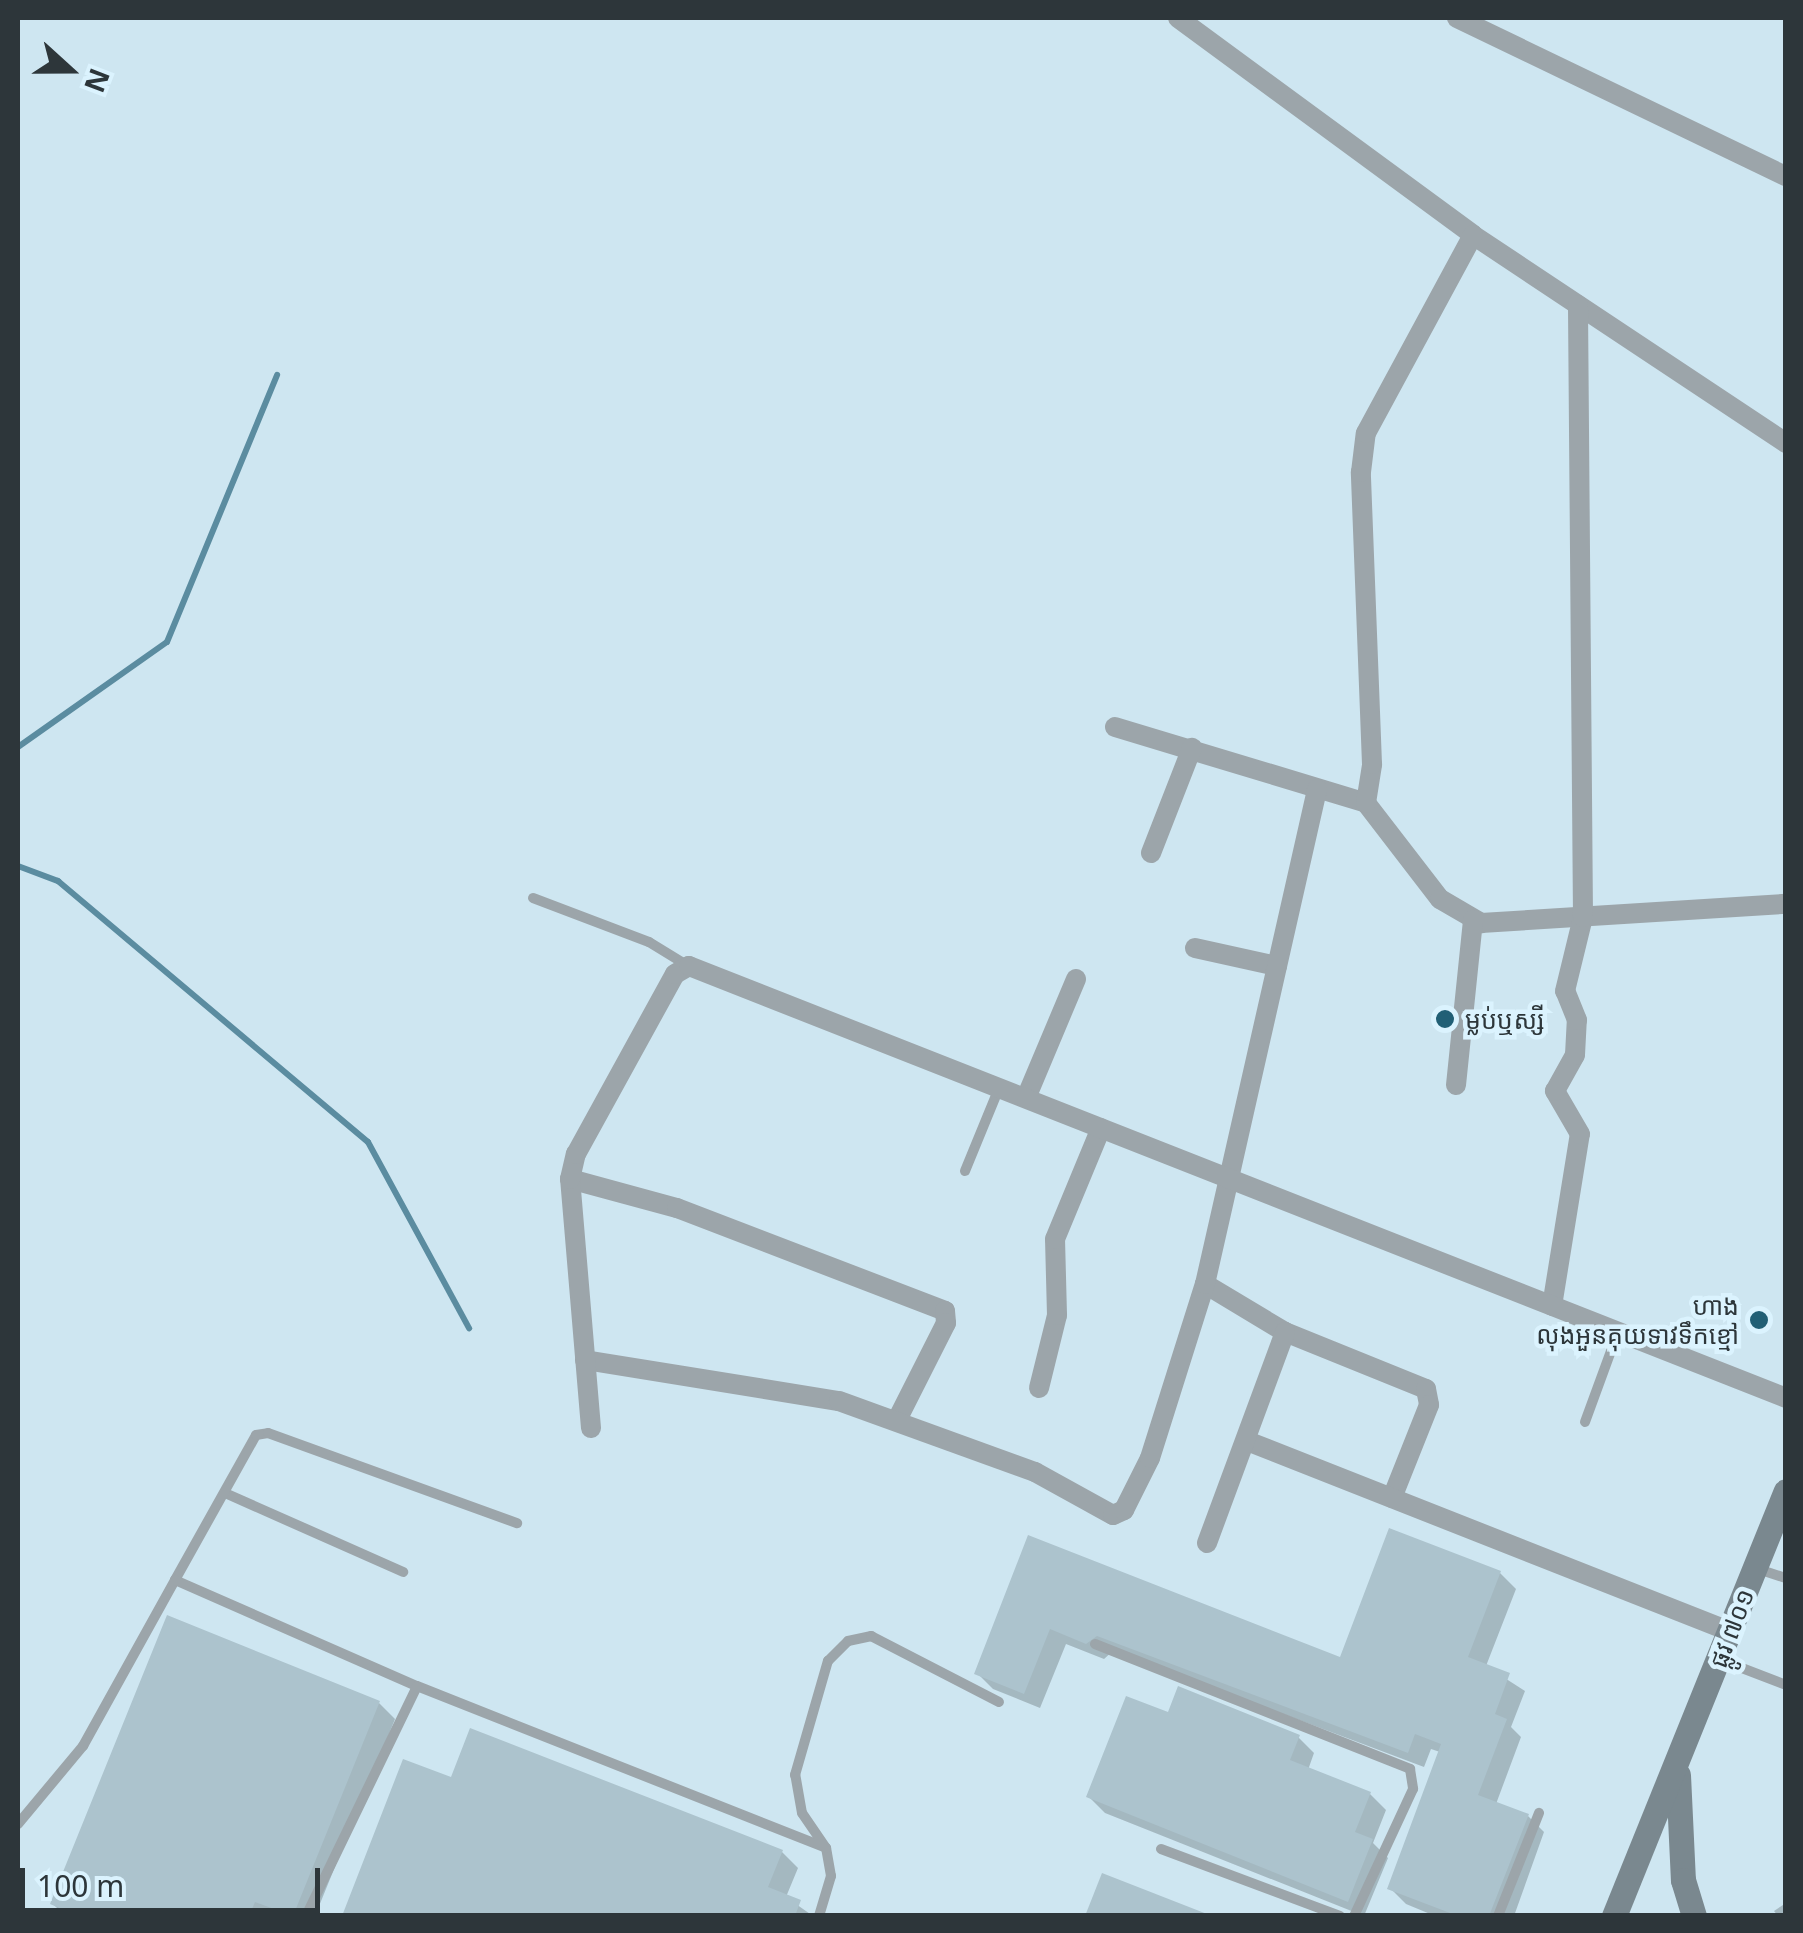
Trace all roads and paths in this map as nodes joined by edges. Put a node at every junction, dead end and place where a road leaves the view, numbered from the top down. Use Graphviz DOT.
graph roads {
  1 [pos="1178,18"];
  2 [pos="1457,18"];
  3 [pos="1786,176"];
  4 [pos="1473,235"];
  5 [pos="1578,305"];
  6 [pos="1786,444"];
  7 [pos="1114,726"];
  8 [pos="1192,748"];
  9 [pos="1317,790"];
  10 [pos="1366,803"];
  11 [pos="1150,852"];
  12 [pos="533,898"];
  13 [pos="1786,904"];
  14 [pos="1584,917"];
  15 [pos="1472,920"];
  16 [pos="1195,948"];
  17 [pos="689,966"];
  18 [pos="1277,966"];
  19 [pos="1076,979"];
  20 [pos="1456,1085"];
  21 [pos="999,1087"];
  22 [pos="1026,1098"];
  23 [pos="1101,1128"];
  24 [pos="965,1171"];
  25 [pos="570,1180"];
  26 [pos="1228,1180"];
  27 [pos="1205,1284"];
  28 [pos="1552,1306"];
  29 [pos="1285,1332"];
  30 [pos="1618,1332"];
  31 [pos="585,1360"];
  32 [pos="1039,1388"];
  33 [pos="1786,1398"];
  34 [pos="898,1420"];
  35 [pos="1586,1422"];
  36 [pos="592,1428"];
  37 [pos="1247,1441"];
  38 [pos="1786,1491"];
  39 [pos="225,1493"];
  40 [pos="1392,1498"];
  41 [pos="518,1523"];
  42 [pos="1777,1538"];
  43 [pos="1207,1544"];
  44 [pos="1755,1568"];
  45 [pos="403,1572"];
  46 [pos="1786,1578"];
  47 [pos="175,1580"];
  48 [pos="1729,1631"];
  49 [pos="1095,1644"];
  50 [pos="1718,1659"];
  51 [pos="1786,1685"];
  52 [pos="418,1686"];
  53 [pos="999,1702"];
  54 [pos="1677,1765"];
  55 [pos="1539,1812"];
  56 [pos="18,1824"];
  57 [pos="826,1848"];
  58 [pos="1161,1849"];
  59 [pos="306,1916"];
  60 [pos="818,1916"];
  61 [pos="1340,1916"];
  62 [pos="1354,1916"];
  63 [pos="1498,1916"];
  64 [pos="1614,1916"];
  65 [pos="1694,1916"];
  1 -- 4 [label="street"];
  2 -- 3 [label="street"];
  4 -- 5 [label="street"];
  4 -- 10 [label="street"];
  5 -- 6 [label="street"];
  5 -- 14 [label="street"];
  7 -- 8 [label="street"];
  8 -- 9 [label="street"];
  8 -- 11 [label="street"];
  9 -- 10 [label="street"];
  9 -- 18 [label="street"];
  10 -- 15 [label="street"];
  12 -- 17 [label="lane"];
  13 -- 14 [label="street"];
  14 -- 15 [label="street"];
  14 -- 28 [label="street"];
  15 -- 20 [label="street"];
  16 -- 18 [label="street"];
  17 -- 21 [label="street"];
  17 -- 25 [label="street"];
  18 -- 26 [label="street"];
  19 -- 22 [label="street"];
  21 -- 22 [label="street"];
  21 -- 24 [label="lane"];
  22 -- 23 [label="street"];
  23 -- 26 [label="street"];
  23 -- 32 [label="street"];
  25 -- 31 [label="street"];
  25 -- 34 [label="street"];
  26 -- 27 [label="street"];
  26 -- 28 [label="street"];
  27 -- 29 [label="street"];
  27 -- 34 [label="street"];
  28 -- 30 [label="street"];
  29 -- 37 [label="street"];
  29 -- 40 [label="street"];
  30 -- 33 [label="street"];
  30 -- 35 [label="lane"];
  31 -- 34 [label="street"];
  31 -- 36 [label="street"];
  37 -- 40 [label="street"];
  37 -- 43 [label="street"];
  38 -- 42 [label="main road, ផ្លូវ ៧០១"];
  39 -- 41 [label="lane"];
  39 -- 45 [label="lane"];
  39 -- 47 [label="lane"];
  40 -- 48 [label="street"];
  42 -- 44 [label="main road, ផ្លូវ ៧០១"];
  44 -- 46 [label="lane"];
  44 -- 48 [label="main road, ផ្លូវ ៧០១"];
  47 -- 52 [label="lane"];
  47 -- 56 [label="lane"];
  48 -- 50 [label="main road, ផ្លូវ ៧០១"];
  49 -- 62 [label="lane"];
  50 -- 51 [label="lane"];
  50 -- 54 [label="main road, ផ្លូវ ៧០១"];
  52 -- 57 [label="lane"];
  52 -- 59 [label="lane"];
  53 -- 57 [label="lane"];
  54 -- 64 [label="main road, ផ្លូវ ៧០១"];
  54 -- 65 [label="main road"];
  55 -- 63 [label="lane"];
  57 -- 60 [label="lane"];
  58 -- 61 [label="lane"];
}
